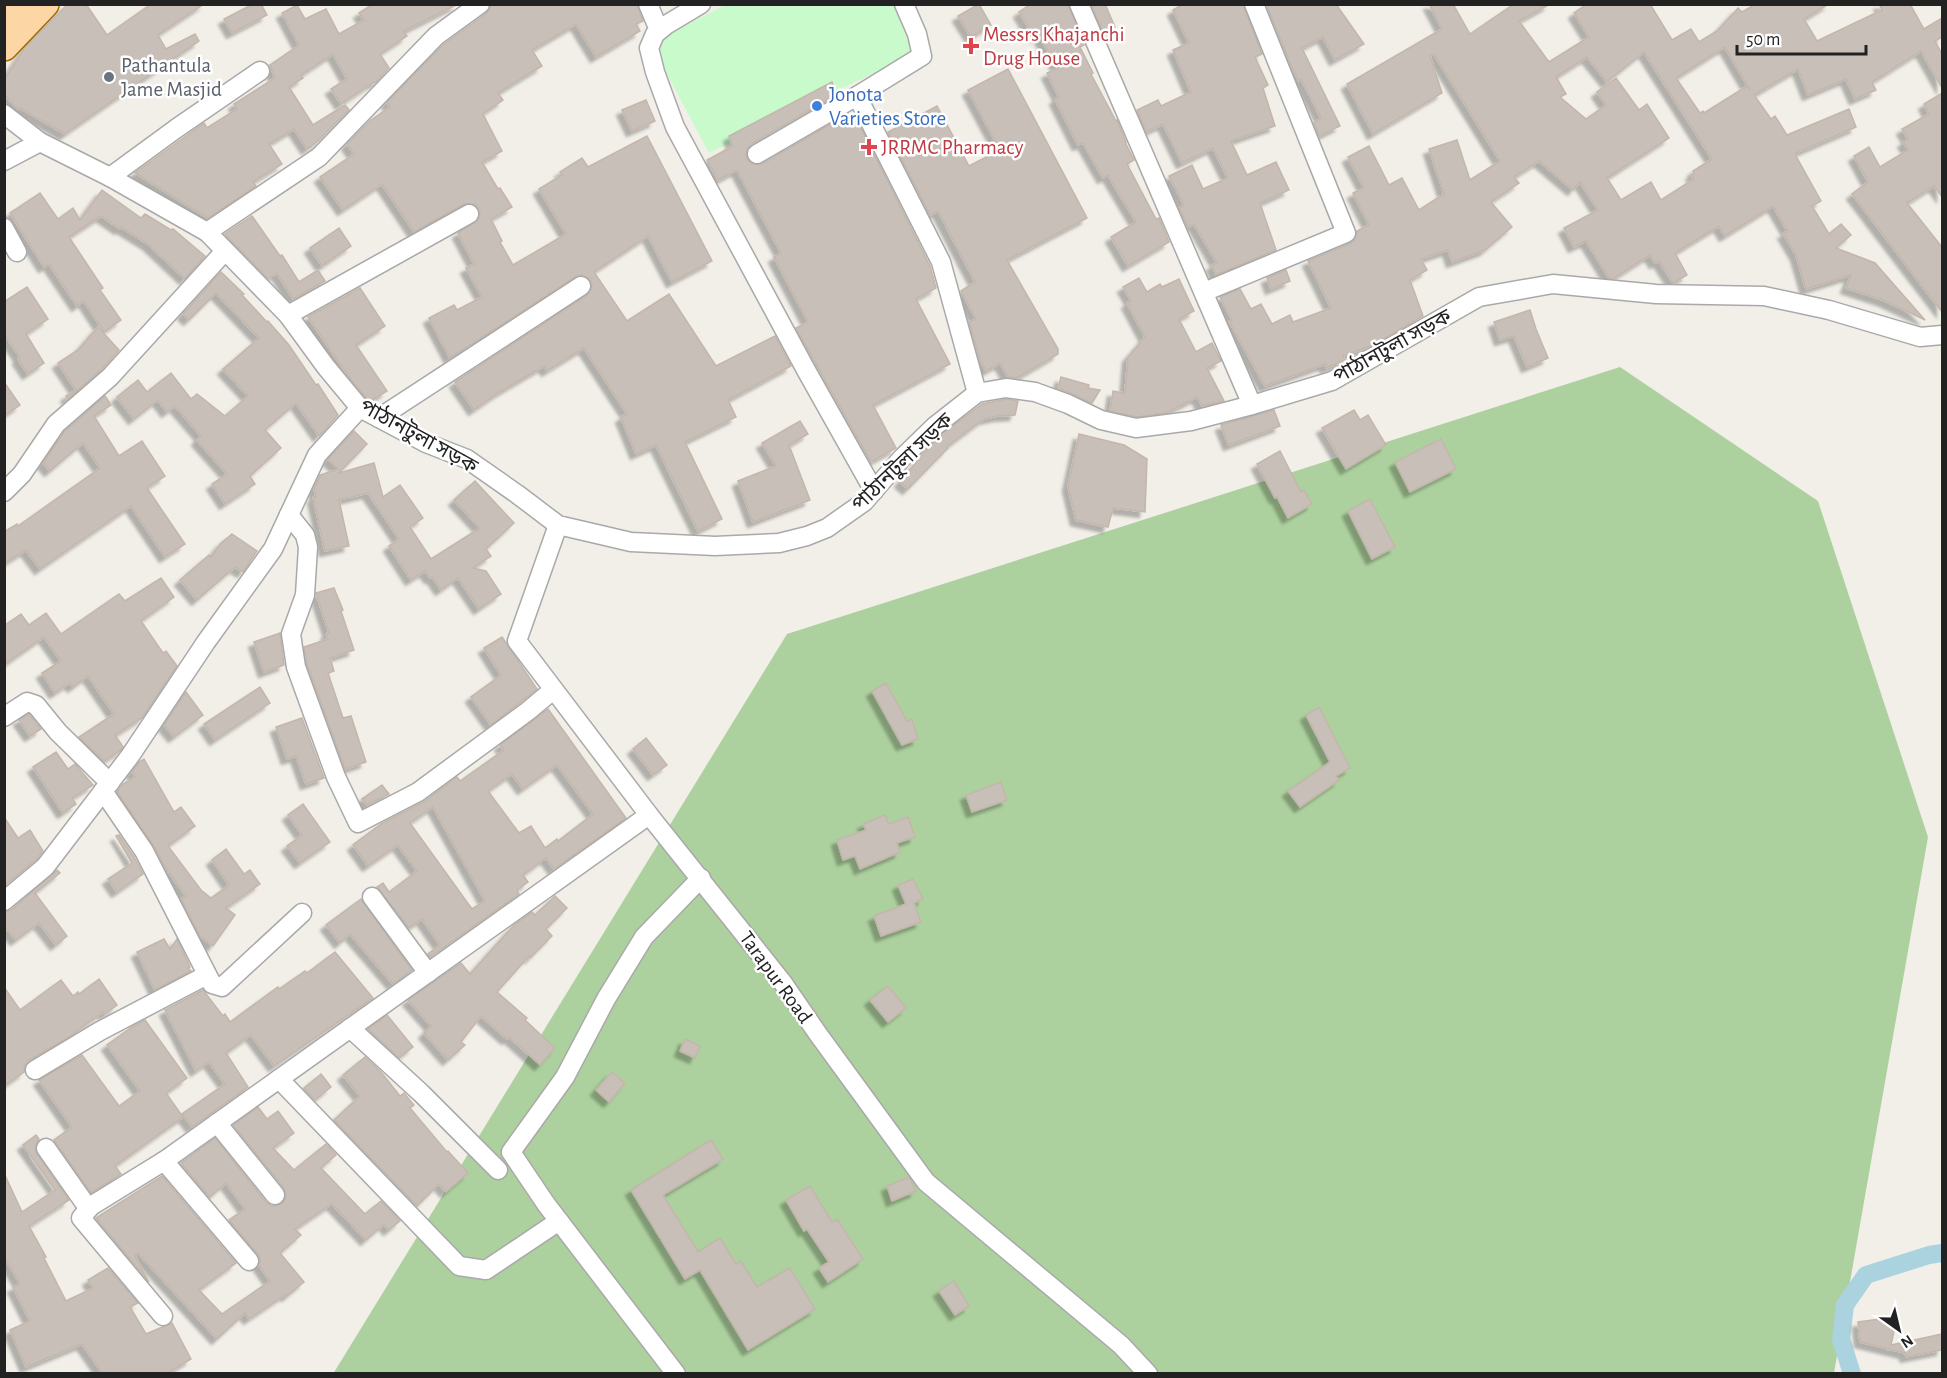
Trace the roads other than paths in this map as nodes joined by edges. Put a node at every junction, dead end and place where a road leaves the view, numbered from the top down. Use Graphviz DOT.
graph roads {
  1 [pos="16,4"];
  2 [pos="45,4"];
  3 [pos="480,4"];
  4 [pos="648,4"];
  5 [pos="701,4"];
  6 [pos="904,4"];
  7 [pos="1079,4"];
  8 [pos="1254,4"];
  9 [pos="4,18"];
  10 [pos="656,23"];
  11 [pos="4,47"];
  12 [pos="260,71"];
  13 [pos="857,96"];
  14 [pos="4,114"];
  15 [pos="40,142"];
  16 [pos="757,154"];
  17 [pos="4,161"];
  18 [pos="110,177"];
  19 [pos="469,214"];
  20 [pos="4,228"];
  21 [pos="207,232"];
  22 [pos="225,251"];
  23 [pos="17,252"];
  24 [pos="581,286"];
  25 [pos="1204,292"];
  26 [pos="288,315"];
  27 [pos="1942,336"];
  28 [pos="977,393"];
  29 [pos="1252,405"];
  30 [pos="360,408"];
  31 [pos="379,418"];
  32 [pos="874,491"];
  33 [pos="4,492"];
  34 [pos="289,515"];
  35 [pos="558,525"];
  36 [pos="553,690"];
  37 [pos="4,717"];
  38 [pos="107,787"];
  39 [pos="649,815"];
  40 [pos="701,878"];
  41 [pos="372,897"];
  42 [pos="4,901"];
  43 [pos="302,913"];
  44 [pos="428,973"];
  45 [pos="207,975"];
  46 [pos="350,1028"];
  47 [pos="35,1070"];
  48 [pos="279,1079"];
  49 [pos="217,1123"];
  50 [pos="46,1148"];
  51 [pos="164,1161"];
  52 [pos="498,1170"];
  53 [pos="275,1195"];
  54 [pos="91,1206"];
  55 [pos="559,1221"];
  56 [pos="249,1261"];
  57 [pos="164,1316"];
  58 [pos="676,1374"];
  59 [pos="1148,1374"];
  1 -- 9 [label="main road"];
  2 -- 11 [label="main road"];
  3 -- 21 [label="street"];
  4 -- 10 [label="street"];
  5 -- 32 [label="street"];
  6 -- 13 [label="street"];
  7 -- 25 [label="street"];
  8 -- 25 [label="street"];
  12 -- 18 [label="street"];
  13 -- 16 [label="street"];
  13 -- 28 [label="street"];
  14 -- 15 [label="street, পাঠানটুলা সড়ক"];
  15 -- 17 [label="street"];
  15 -- 18 [label="street, পাঠানটুলা সড়ক"];
  18 -- 21 [label="street, পাঠানটুলা সড়ক"];
  19 -- 26 [label="street"];
  20 -- 23 [label="street"];
  21 -- 22 [label="street, পাঠানটুলা সড়ক"];
  22 -- 26 [label="street, পাঠানটুলা সড়ক"];
  22 -- 33 [label="street"];
  24 -- 31 [label="street"];
  25 -- 29 [label="street"];
  26 -- 30 [label="street, পাঠানটুলা সড়ক"];
  27 -- 29 [label="street, পাঠানটুলা সড়ক"];
  28 -- 29 [label="street, পাঠানটুলা সড়ক"];
  28 -- 32 [label="street, পাঠানটুলা সড়ক"];
  30 -- 31 [label="street, পাঠানটুলা সড়ক"];
  30 -- 34 [label="street"];
  31 -- 35 [label="street, পাঠানটুলা সড়ক"];
  32 -- 35 [label="street, পাঠানটুলা সড়ক"];
  34 -- 36 [label="street"];
  34 -- 38 [label="street"];
  35 -- 36 [label="street, Tarapur Road"];
  36 -- 39 [label="street, Tarapur Road"];
  37 -- 38 [label="street"];
  38 -- 42 [label="street"];
  38 -- 45 [label="street"];
  39 -- 40 [label="street, Tarapur Road"];
  39 -- 44 [label="street"];
  40 -- 55 [label="street"];
  40 -- 59 [label="street, Tarapur Road"];
  41 -- 44 [label="street"];
  43 -- 45 [label="street"];
  44 -- 46 [label="street"];
  45 -- 47 [label="street"];
  46 -- 48 [label="street"];
  46 -- 52 [label="street"];
  48 -- 49 [label="street"];
  48 -- 55 [label="street"];
  49 -- 51 [label="street"];
  49 -- 53 [label="street"];
  50 -- 54 [label="street"];
  51 -- 54 [label="street"];
  51 -- 56 [label="street"];
  54 -- 57 [label="street"];
  55 -- 58 [label="street"];
}
